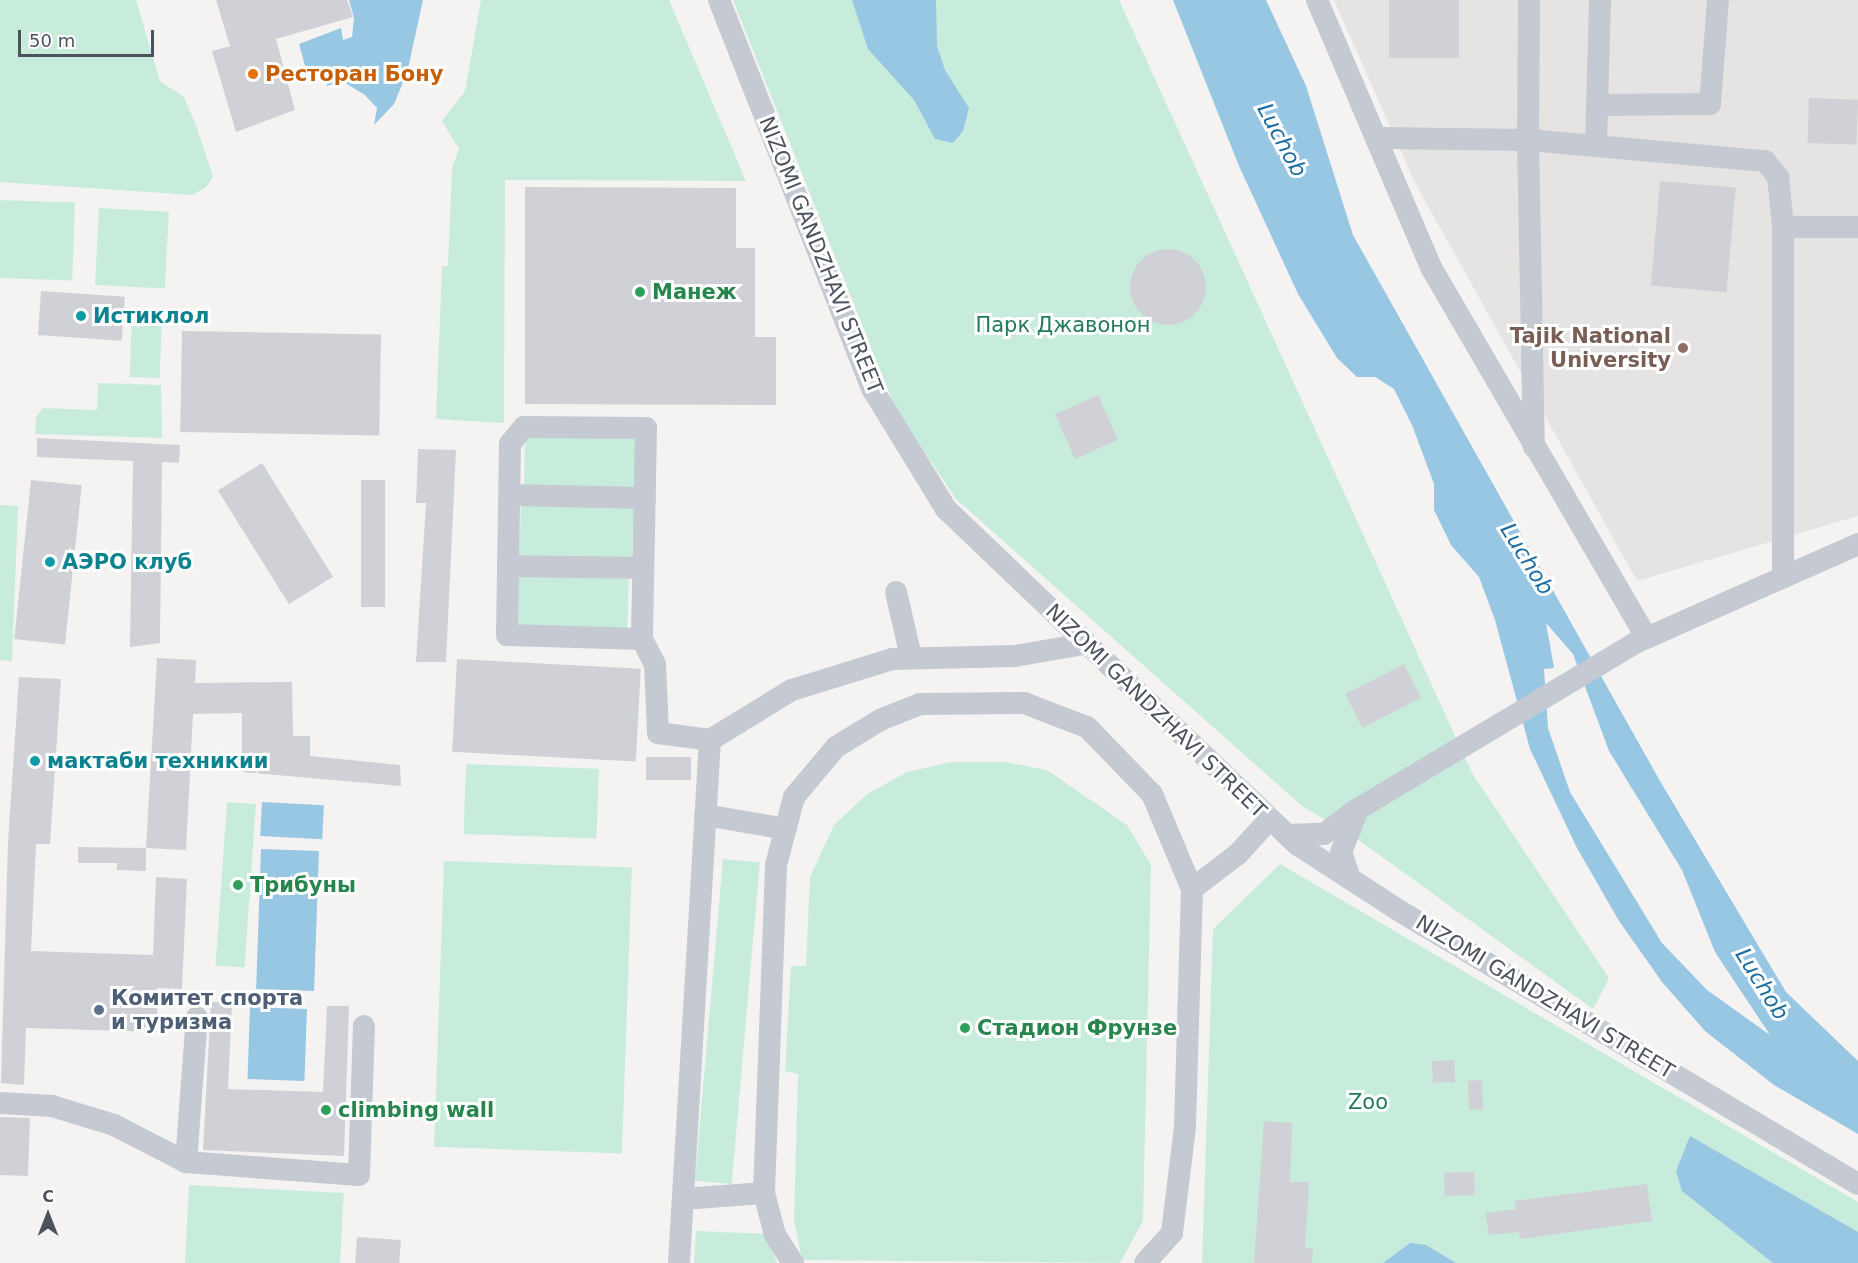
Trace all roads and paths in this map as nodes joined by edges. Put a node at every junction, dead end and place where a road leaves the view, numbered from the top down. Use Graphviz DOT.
graph roads {
  1 [pos="719,0"];
  2 [pos="1317,0"];
  3 [pos="1528,0"];
  4 [pos="1600,0"];
  5 [pos="1718,0"];
  6 [pos="1597,105"];
  7 [pos="1380,138"];
  8 [pos="1528,140"];
  9 [pos="1596,145"];
  10 [pos="1783,226"];
  11 [pos="1858,226"];
  12 [pos="1534,448"];
  13 [pos="510,495"];
  14 [pos="645,498"];
  15 [pos="1858,543"];
  16 [pos="508,566"];
  17 [pos="643,568"];
  18 [pos="1783,575"];
  19 [pos="896,592"];
  20 [pos="642,639"];
  21 [pos="1641,640"];
  22 [pos="1084,644"];
  23 [pos="911,657"];
  24 [pos="710,740"];
  25 [pos="1358,808"];
  26 [pos="705,815"];
  27 [pos="1269,820"];
  28 [pos="786,829"];
  29 [pos="1287,835"];
  30 [pos="1350,879"];
  31 [pos="1192,889"];
  32 [pos="196,1017"];
  33 [pos="364,1026"];
  34 [pos="0,1103"];
  35 [pos="186,1162"];
  36 [pos="1858,1184"];
  37 [pos="764,1193"];
  38 [pos="683,1199"];
  39 [pos="1172,1233"];
  40 [pos="679,1263"];
  41 [pos="793,1263"];
  42 [pos="1145,1263"];
  43 [pos="1170,1263"];
  1 -- 22 [label="street, NIZOMI GANDZHAVI STREET"];
  2 -- 7 [label="street"];
  3 -- 8 [label="street"];
  4 -- 6 [label="street"];
  5 -- 6 [label="street"];
  6 -- 9 [label="street"];
  7 -- 8 [label="street"];
  7 -- 12 [label="street"];
  8 -- 9 [label="street"];
  8 -- 12 [label="street"];
  9 -- 10 [label="street"];
  10 -- 11 [label="street"];
  10 -- 18 [label="street"];
  12 -- 21 [label="street"];
  13 -- 14 [label="street"];
  13 -- 14 [label="street"];
  13 -- 16 [label="street"];
  14 -- 17 [label="street"];
  15 -- 18 [label="street"];
  16 -- 17 [label="street"];
  16 -- 20 [label="street"];
  17 -- 20 [label="street"];
  18 -- 21 [label="street"];
  19 -- 23 [label="street"];
  20 -- 24 [label="street"];
  21 -- 25 [label="street"];
  22 -- 23 [label="street"];
  22 -- 27 [label="street, NIZOMI GANDZHAVI STREET"];
  23 -- 24 [label="street"];
  24 -- 26 [label="street"];
  25 -- 29 [label="street"];
  25 -- 30 [label="street"];
  26 -- 28 [label="street"];
  26 -- 38 [label="street"];
  27 -- 29 [label="street, NIZOMI GANDZHAVI STREET"];
  27 -- 31 [label="street"];
  28 -- 31 [label="street"];
  28 -- 37 [label="street"];
  29 -- 30 [label="street, NIZOMI GANDZHAVI STREET"];
  30 -- 36 [label="street, NIZOMI GANDZHAVI STREET"];
  31 -- 39 [label="street"];
  32 -- 35 [label="street"];
  33 -- 35 [label="street"];
  34 -- 35 [label="street"];
  37 -- 38 [label="street"];
  37 -- 41 [label="street"];
  38 -- 40 [label="street"];
  39 -- 42 [label="street"];
  39 -- 43 [label="street"];
}
